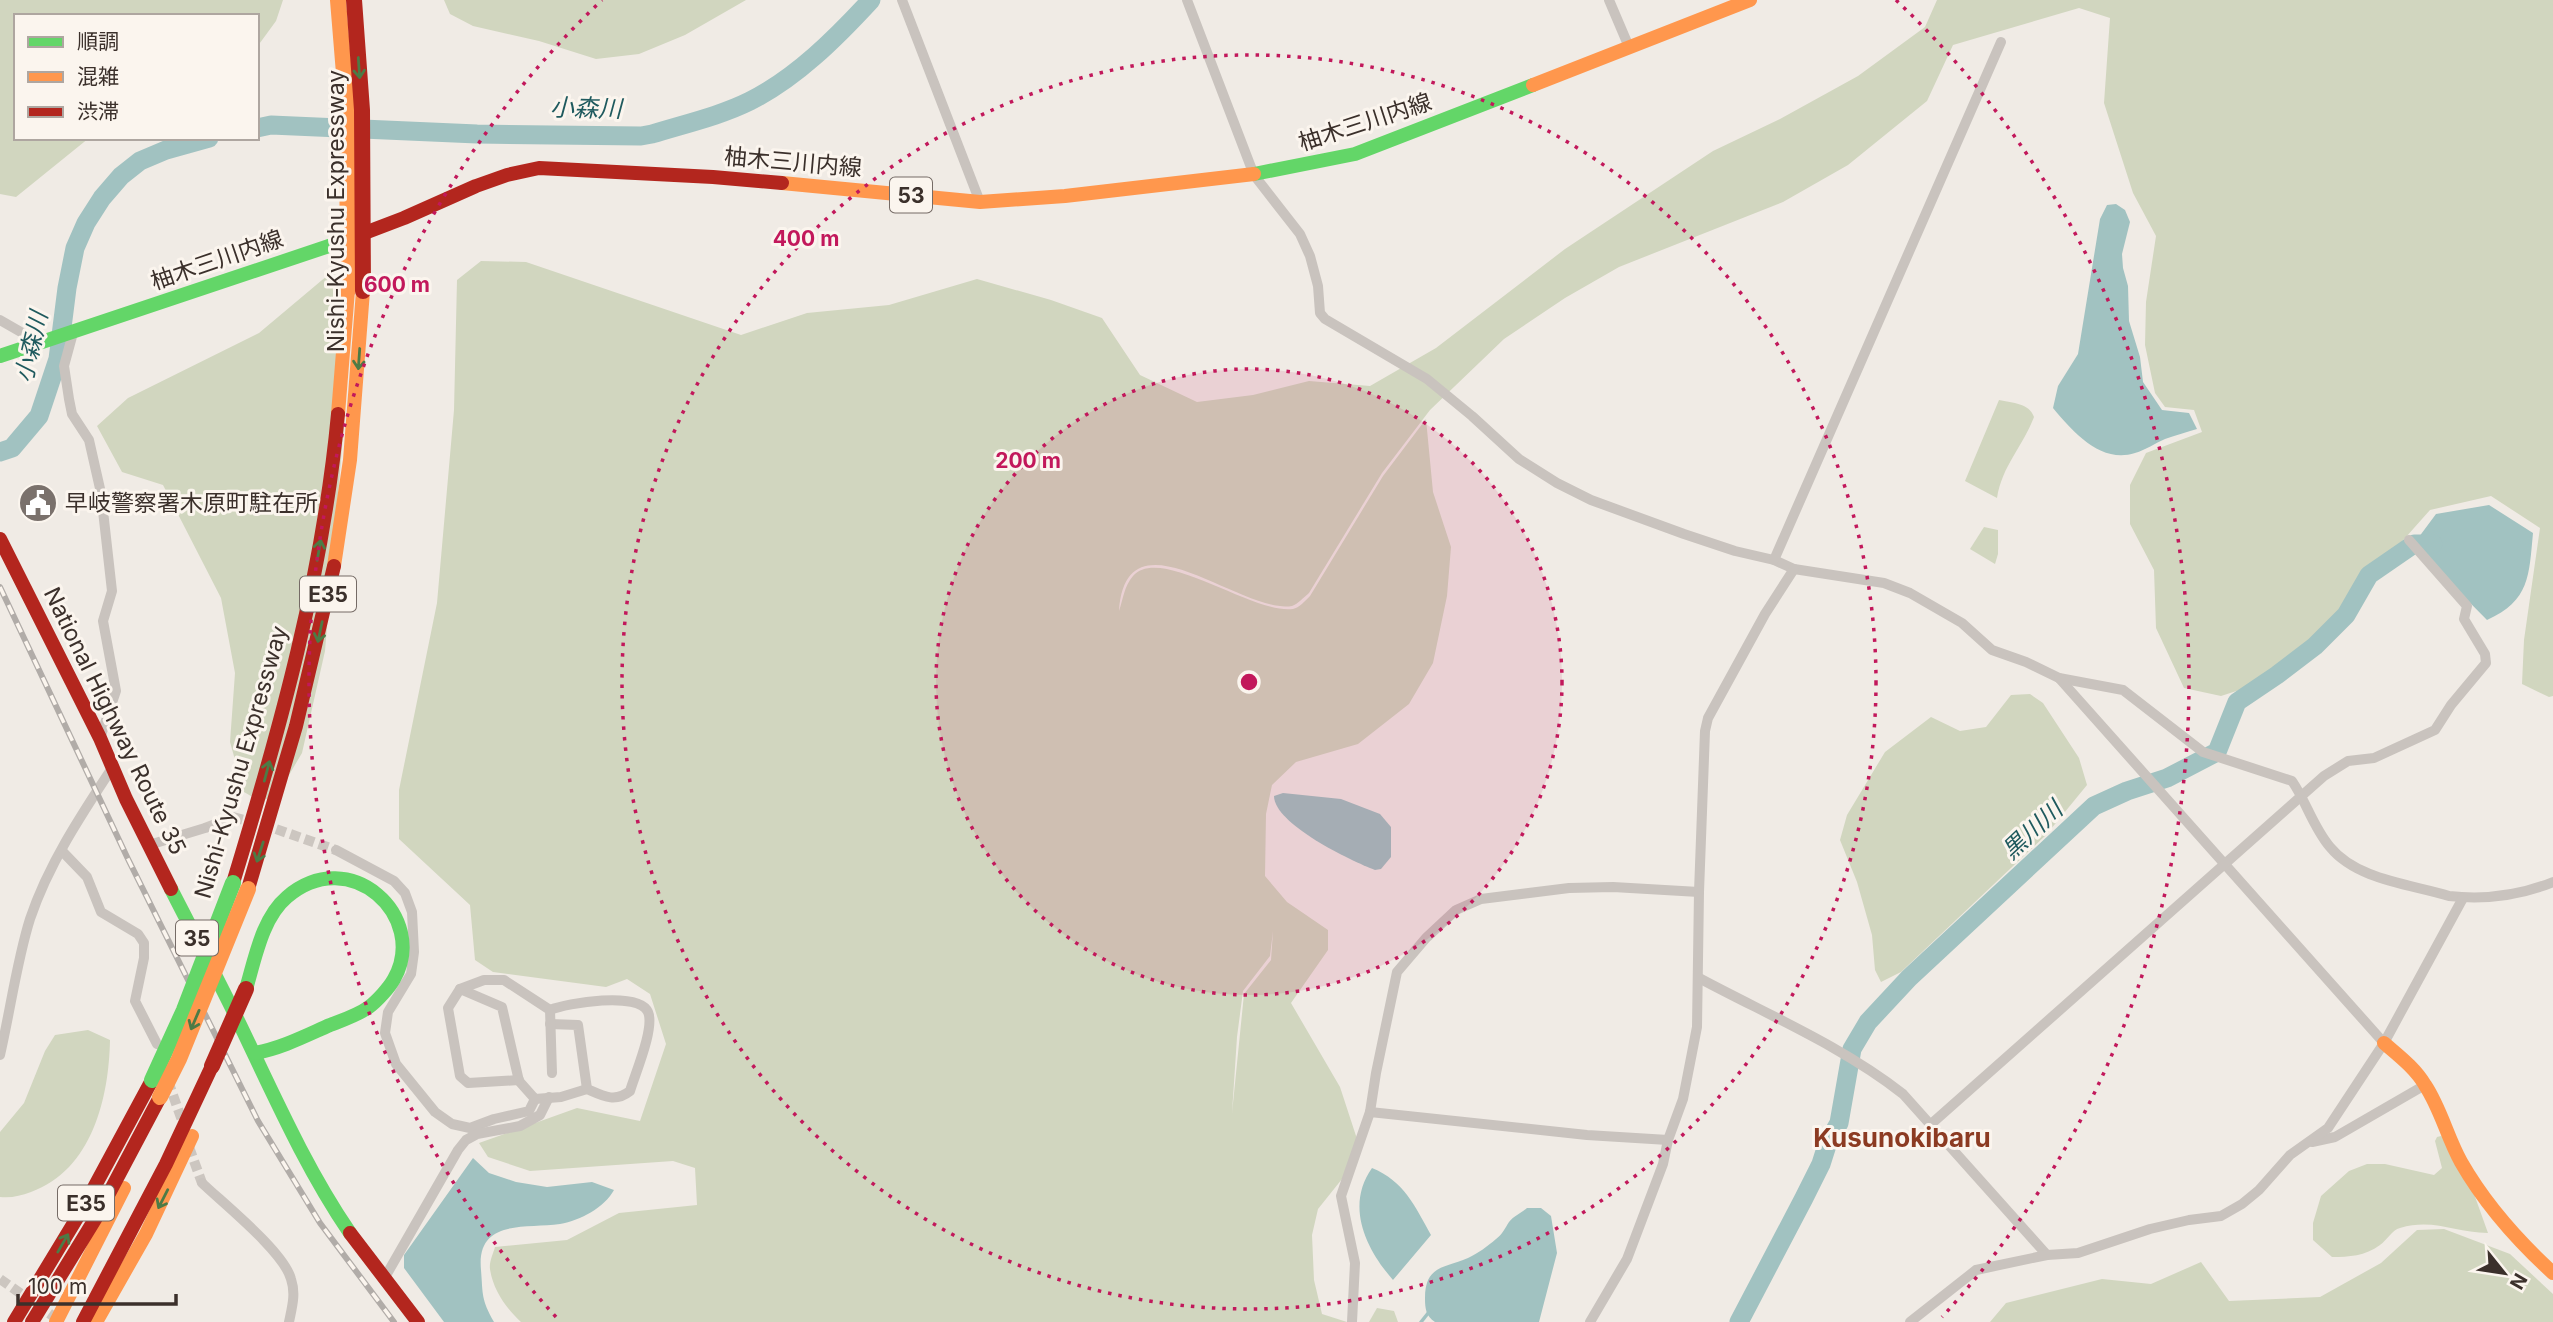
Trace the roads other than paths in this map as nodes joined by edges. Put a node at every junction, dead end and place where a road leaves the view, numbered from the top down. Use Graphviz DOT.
graph roads {
  1 [pos="338,0"];
  2 [pos="355,0"];
  3 [pos="902,0"];
  4 [pos="1187,0"];
  5 [pos="1609,0"];
  6 [pos="1750,0"];
  7 [pos="2001,42"];
  8 [pos="1629,47"];
  9 [pos="1254,175"];
  10 [pos="980,202"];
  11 [pos="356,290"];
  12 [pos="0,320"];
  13 [pos="71,334"];
  14 [pos="40,342"];
  15 [pos="0,356"];
  16 [pos="0,539"];
  17 [pos="2409,540"];
  18 [pos="1774,559"];
  19 [pos="1794,569"];
  20 [pos="2059,678"];
  21 [pos="100,738"];
  22 [pos="112,768"];
  23 [pos="2301,798"];
  24 [pos="205,828"];
  25 [pos="149,845"];
  26 [pos="336,850"];
  27 [pos="62,851"];
  28 [pos="2225,864"];
  29 [pos="2553,882"];
  30 [pos="241,886"];
  31 [pos="1699,892"];
  32 [pos="2463,898"];
  33 [pos="1699,978"];
  34 [pos="460,989"];
  35 [pos="550,1010"];
  36 [pos="550,1024"];
  37 [pos="2384,1043"];
  38 [pos="157,1044"];
  39 [pos="255,1053"];
  40 [pos="0,1055"];
  41 [pos="216,1068"];
  42 [pos="552,1073"];
  43 [pos="519,1080"];
  44 [pos="2426,1085"];
  45 [pos="587,1089"];
  46 [pos="160,1097"];
  47 [pos="549,1097"];
  48 [pos="536,1099"];
  49 [pos="1370,1112"];
  50 [pos="1930,1125"];
  51 [pos="1668,1140"];
  52 [pos="2305,1144"];
  53 [pos="202,1183"];
  54 [pos="2047,1255"];
  55 [pos="2553,1273"];
  56 [pos="384,1279"];
  57 [pos="20,1319"];
  58 [pos="56,1322"];
  59 [pos="83,1322"];
  60 [pos="96,1322"];
  61 [pos="289,1322"];
  62 [pos="418,1322"];
  63 [pos="1352,1322"];
  64 [pos="1590,1322"];
  65 [pos="1910,1322"];
  1 -- 11 [label="main road, Nishi-Kyushu Expressway / E35, bridge"];
  2 -- 11 [label="main road, Nishi-Kyushu Expressway / E35, one-way, bridge"];
  3 -- 10 [label="street"];
  4 -- 9 [label="street"];
  5 -- 8 [label="street"];
  6 -- 8 [label="main road, 柚木三川内線 / 53"];
  7 -- 18 [label="street"];
  8 -- 9 [label="main road, 柚木三川内線 / 53"];
  9 -- 10 [label="main road, 柚木三川内線 / 53"];
  9 -- 18 [label="street"];
  10 -- 13 [label="main road, 柚木三川内線 / 53"];
  11 -- 30 [label="main road, Nishi-Kyushu Expressway / E35"];
  12 -- 14 [label="street"];
  13 -- 14 [label="main road, 柚木三川内線 / 53"];
  13 -- 21 [label="street"];
  14 -- 15 [label="main road, 柚木三川内線 / 53"];
  16 -- 21 [label="main road, National Highway Route 35 / 35"];
  17 -- 23 [label="street"];
  18 -- 19 [label="street"];
  19 -- 20 [label="street"];
  19 -- 31 [label="street"];
  20 -- 23 [label="street"];
  20 -- 28 [label="street"];
  21 -- 22 [label="main road, National Highway Route 35 / 35"];
  22 -- 25 [label="main road, National Highway Route 35 / 35"];
  22 -- 27 [label="street"];
  23 -- 28 [label="street"];
  23 -- 32 [label="street"];
  24 -- 25 [label="street"];
  25 -- 39 [label="main road, National Highway Route 35 / 35"];
  26 -- 48 [label="street"];
  27 -- 38 [label="street"];
  27 -- 40 [label="street"];
  28 -- 37 [label="street"];
  28 -- 50 [label="street"];
  29 -- 32 [label="street"];
  30 -- 46 [label="main road, Nishi-Kyushu Expressway / E35, one-way, bridge"];
  57 -- 30 [label="main road, Nishi-Kyushu Expressway / E35, one-way, bridge"];
  31 -- 33 [label="street"];
  31 -- 49 [label="street"];
  32 -- 37 [label="street"];
  33 -- 50 [label="street"];
  33 -- 51 [label="street"];
  34 -- 35 [label="street"];
  34 -- 43 [label="street"];
  34 -- 43 [label="street"];
  35 -- 36 [label="street"];
  35 -- 45 [label="street"];
  36 -- 42 [label="street"];
  36 -- 45 [label="street"];
  37 -- 44 [label="main road"];
  37 -- 52 [label="street"];
  39 -- 41 [label="main road, bridge"];
  39 -- 56 [label="main road, National Highway Route 35 / 35"];
  41 -- 59 [label="main road"];
  41 -- 60 [label="main road, one-way"];
  43 -- 48 [label="street"];
  44 -- 52 [label="street"];
  44 -- 55 [label="main road"];
  45 -- 47 [label="street"];
  46 -- 57 [label="main road, Nishi-Kyushu Expressway / E35"];
  46 -- 58 [label="main road"];
  47 -- 48 [label="street"];
  47 -- 56 [label="street"];
  49 -- 51 [label="street"];
  49 -- 63 [label="street"];
  50 -- 54 [label="street"];
  51 -- 64 [label="street"];
  52 -- 54 [label="street"];
  53 -- 61 [label="street"];
  54 -- 65 [label="street"];
  56 -- 62 [label="main road, National Highway Route 35 / 35"];
}
